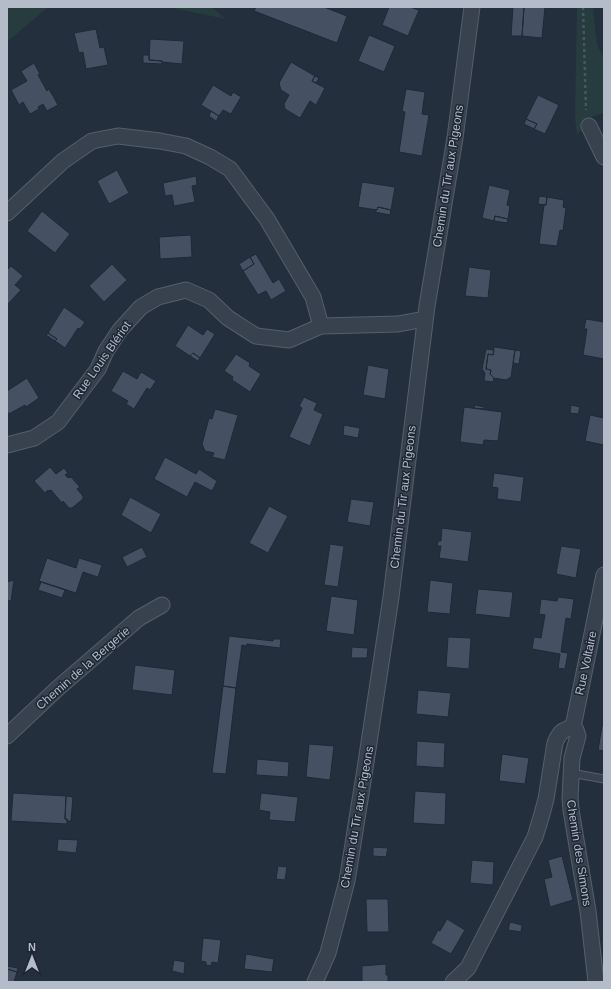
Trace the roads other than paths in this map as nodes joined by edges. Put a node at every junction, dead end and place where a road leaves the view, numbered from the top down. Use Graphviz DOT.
graph roads {
  1 [pos="472,7"];
  2 [pos="589,126"];
  3 [pos="604,157"];
  4 [pos="7,213"];
  5 [pos="425,319"];
  6 [pos="398,324"];
  7 [pos="321,326"];
  8 [pos="423,334"];
  9 [pos="7,445"];
  10 [pos="604,575"];
  11 [pos="162,605"];
  12 [pos="573,727"];
  13 [pos="7,736"];
  14 [pos="571,773"];
  15 [pos="604,779"];
  16 [pos="315,982"];
  17 [pos="453,982"];
  18 [pos="596,982"];
  1 -- 5 [label="street, Chemin du Tir aux Pigeons"];
  2 -- 3 [label="street"];
  4 -- 7 [label="street"];
  5 -- 6 [label="street, Rue Louis Blériot"];
  5 -- 8 [label="street, Chemin du Tir aux Pigeons"];
  6 -- 7 [label="street, Rue Louis Blériot"];
  6 -- 8 [label="street"];
  7 -- 9 [label="street, Rue Louis Blériot"];
  8 -- 16 [label="street, Chemin du Tir aux Pigeons"];
  10 -- 12 [label="street, Rue Voltaire"];
  11 -- 13 [label="street, Chemin de la Bergerie"];
  12 -- 14 [label="street, Chemin des Simons"];
  12 -- 17 [label="street, Chemin des Simons"];
  14 -- 15 [label="lane"];
  14 -- 18 [label="street, Chemin des Simons"];
}
